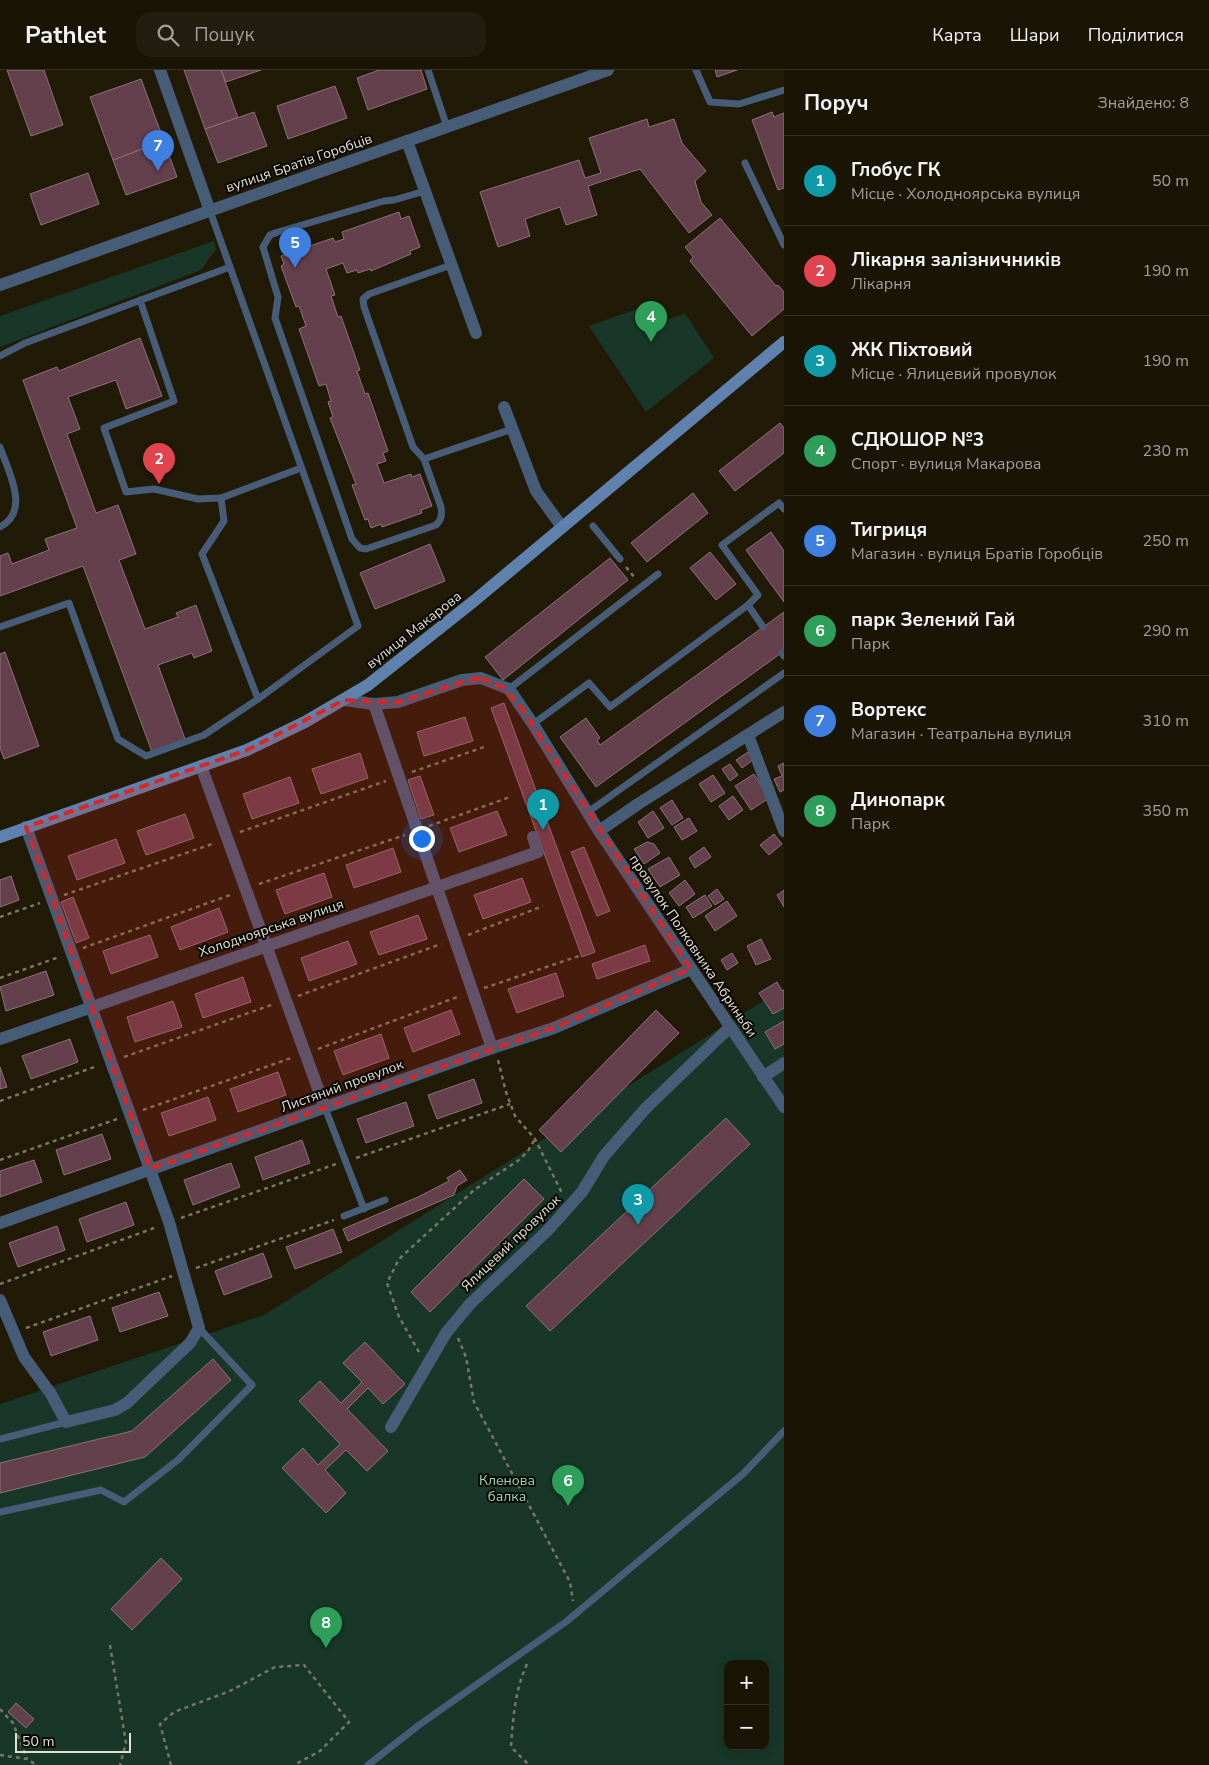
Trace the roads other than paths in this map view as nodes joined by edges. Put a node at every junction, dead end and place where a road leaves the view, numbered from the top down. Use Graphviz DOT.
graph roads {
  1 [pos="160,70"];
  2 [pos="428,70"];
  3 [pos="608,70"];
  4 [pos="696,70"];
  5 [pos="784,90"];
  6 [pos="447,127"];
  7 [pos="407,141"];
  8 [pos="745,163"];
  9 [pos="425,191"];
  10 [pos="210,211"];
  11 [pos="784,245"];
  12 [pos="451,265"];
  13 [pos="230,267"];
  14 [pos="0,285"];
  15 [pos="140,300"];
  16 [pos="476,333"];
  17 [pos="784,342"];
  18 [pos="0,356"];
  19 [pos="504,407"];
  20 [pos="512,429"];
  21 [pos="0,447"];
  22 [pos="424,459"];
  23 [pos="301,468"];
  24 [pos="221,498"];
  25 [pos="784,509"];
  26 [pos="593,526"];
  27 [pos="0,527"];
  28 [pos="562,527"];
  29 [pos="620,559"];
  30 [pos="658,574"];
  31 [pos="748,605"];
  32 [pos="0,627"];
  33 [pos="763,627"];
  34 [pos="784,673"];
  35 [pos="509,689"];
  36 [pos="258,700"];
  37 [pos="344,700"];
  38 [pos="374,704"];
  39 [pos="784,712"];
  40 [pos="533,724"];
  41 [pos="748,734"];
  42 [pos="201,766"];
  43 [pos="588,812"];
  44 [pos="26,827"];
  45 [pos="599,831"];
  46 [pos="784,831"];
  47 [pos="0,837"];
  48 [pos="533,837"];
  49 [pos="436,886"];
  50 [pos="266,945"];
  51 [pos="691,969"];
  52 [pos="91,1008"];
  53 [pos="729,1028"];
  54 [pos="0,1039"];
  55 [pos="492,1048"];
  56 [pos="784,1063"];
  57 [pos="763,1077"];
  58 [pos="784,1107"];
  59 [pos="325,1108"];
  60 [pos="150,1169"];
  61 [pos="385,1200"];
  62 [pos="364,1209"];
  63 [pos="344,1216"];
  64 [pos="0,1223"];
  65 [pos="0,1300"];
  66 [pos="200,1328"];
  67 [pos="66,1422"];
  68 [pos="391,1427"];
  69 [pos="784,1431"];
  70 [pos="0,1439"];
  71 [pos="0,1512"];
  72 [pos="368,1765"];
  1 -- 10 [label="street"];
  2 -- 6 [label="lane"];
  3 -- 6 [label="street, вулиця Братів Горобців"];
  4 -- 5 [label="lane"];
  6 -- 7 [label="street, вулиця Братів Горобців"];
  7 -- 9 [label="street"];
  7 -- 10 [label="street, вулиця Братів Горобців"];
  8 -- 11 [label="lane"];
  9 -- 12 [label="street"];
  9 -- 22 [label="lane"];
  10 -- 13 [label="lane"];
  10 -- 14 [label="street, вулиця Братів Горобців"];
  12 -- 16 [label="street"];
  12 -- 22 [label="lane"];
  13 -- 15 [label="lane"];
  13 -- 23 [label="lane"];
  15 -- 18 [label="lane"];
  15 -- 24 [label="lane"];
  17 -- 28 [label="street, вулиця Макарова"];
  19 -- 20 [label="street"];
  20 -- 22 [label="lane"];
  20 -- 28 [label="street"];
  21 -- 27 [label="lane"];
  23 -- 24 [label="lane"];
  23 -- 36 [label="lane"];
  24 -- 36 [label="lane"];
  25 -- 31 [label="lane"];
  26 -- 29 [label="lane"];
  28 -- 37 [label="street, вулиця Макарова"];
  30 -- 35 [label="lane"];
  31 -- 33 [label="lane"];
  31 -- 40 [label="lane"];
  32 -- 36 [label="lane"];
  34 -- 43 [label="lane"];
  35 -- 38 [label="street"];
  35 -- 40 [label="street, провулок Полковника Абриньби"];
  37 -- 38 [label="street"];
  37 -- 42 [label="street, вулиця Макарова"];
  38 -- 49 [label="street"];
  39 -- 41 [label="street"];
  40 -- 43 [label="street, провулок Полковника Абриньби"];
  41 -- 45 [label="street"];
  41 -- 46 [label="street"];
  42 -- 44 [label="street, вулиця Макарова"];
  42 -- 50 [label="street"];
  43 -- 45 [label="street, провулок Полковника Абриньби"];
  44 -- 47 [label="street, вулиця Макарова"];
  44 -- 52 [label="street"];
  45 -- 51 [label="street, провулок Полковника Абриньби"];
  48 -- 49 [label="street, Холодноярська вулиця"];
  49 -- 50 [label="street, Холодноярська вулиця"];
  49 -- 55 [label="street"];
  50 -- 52 [label="street, Холодноярська вулиця"];
  50 -- 59 [label="street"];
  51 -- 53 [label="street, провулок Полковника Абриньби"];
  51 -- 55 [label="street, Листяний провулок"];
  52 -- 54 [label="street, Холодноярська вулиця"];
  52 -- 60 [label="street"];
  53 -- 57 [label="street, провулок Полковника Абриньби"];
  53 -- 68 [label="street, Ялицевий провулок"];
  55 -- 59 [label="street, Листяний провулок"];
  56 -- 57 [label="street"];
  57 -- 58 [label="street, провулок Полковника Абриньби"];
  59 -- 60 [label="street, Листяний провулок"];
  59 -- 62 [label="lane"];
  60 -- 64 [label="street, Листяний провулок"];
  60 -- 66 [label="street"];
  61 -- 62 [label="lane"];
  62 -- 63 [label="lane"];
  65 -- 67 [label="street"];
  66 -- 67 [label="street"];
  66 -- 71 [label="lane"];
  67 -- 70 [label="lane"];
  69 -- 72 [label="lane"];
}
